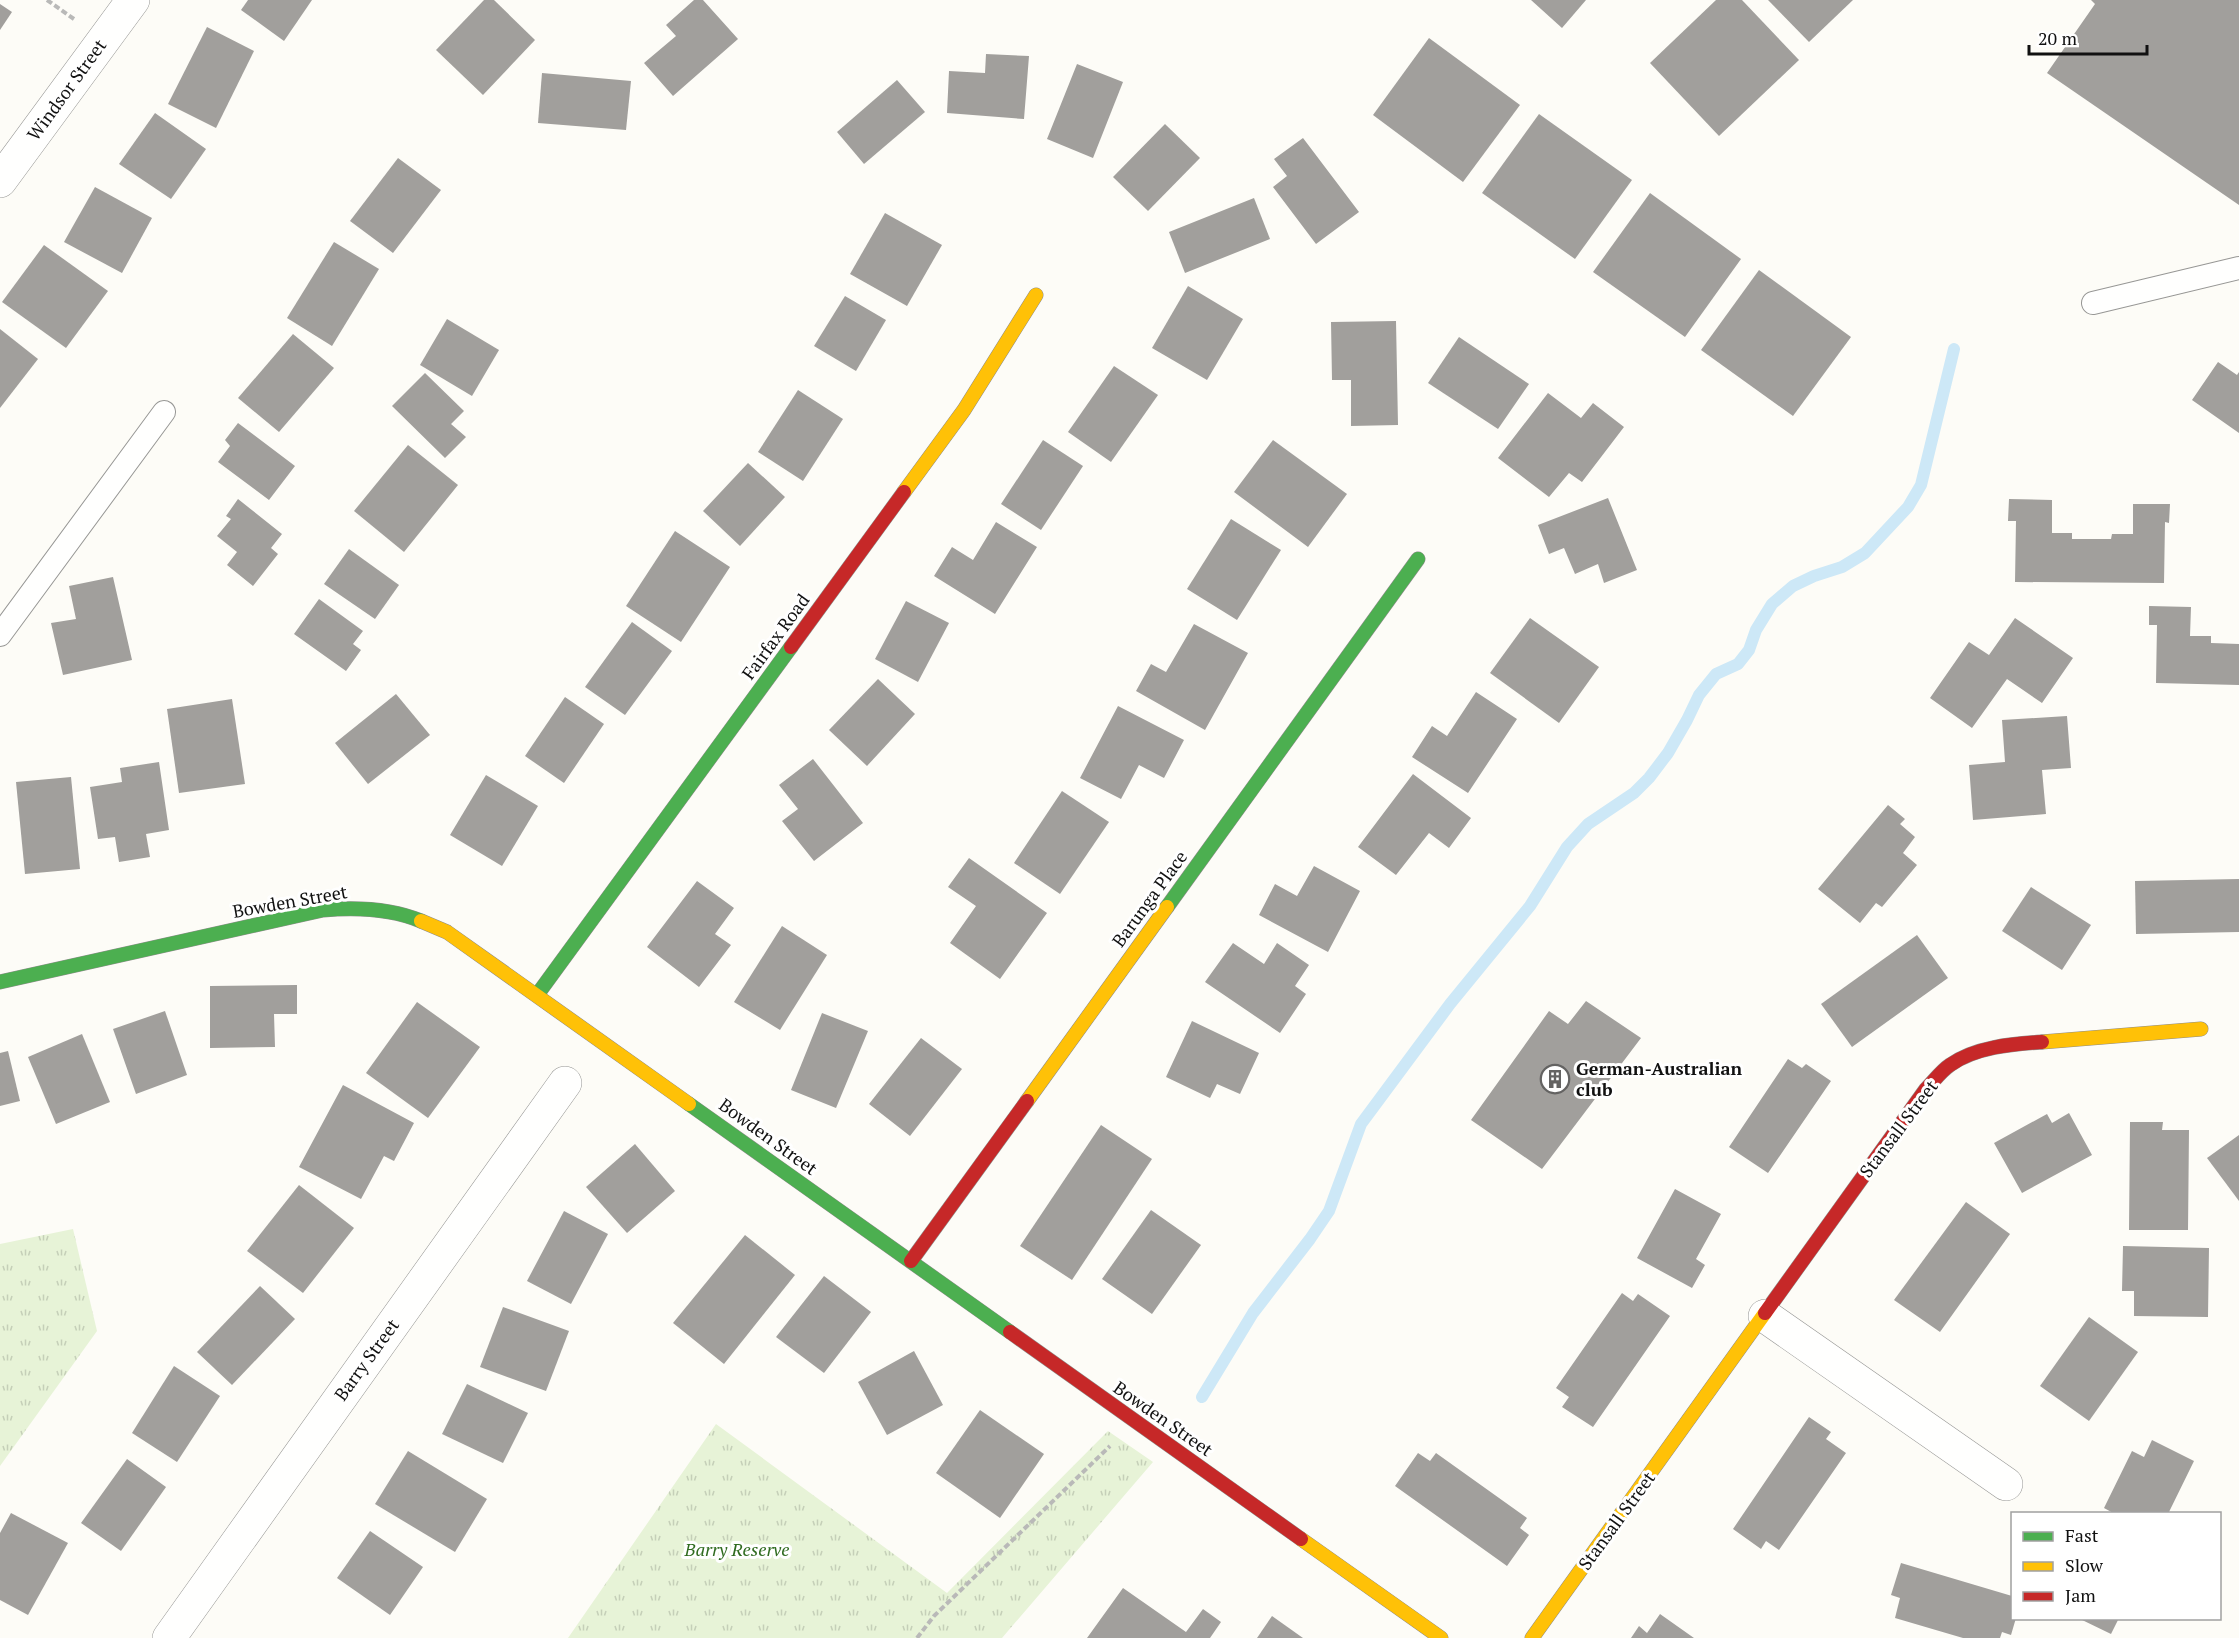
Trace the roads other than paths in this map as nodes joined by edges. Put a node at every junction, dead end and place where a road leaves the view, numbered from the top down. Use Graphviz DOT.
graph roads {
  1 [pos="133,0"];
  2 [pos="0,181"];
  3 [pos="2239,268"];
  4 [pos="1036,295"];
  5 [pos="2093,303"];
  6 [pos="164,412"];
  7 [pos="1418,559"];
  8 [pos="0,635"];
  9 [pos="0,982"];
  10 [pos="537,995"];
  11 [pos="2201,1029"];
  12 [pos="565,1083"];
  13 [pos="910,1261"];
  14 [pos="1765,1316"];
  15 [pos="2006,1484"];
  16 [pos="169,1638"];
  17 [pos="1441,1638"];
  18 [pos="1532,1638"];
  1 -- 2 [label="street, Windsor Street"];
  3 -- 5 [label="lane"];
  4 -- 10 [label="street, Fairfax Road"];
  6 -- 8 [label="lane"];
  7 -- 13 [label="street, Barunga Place"];
  9 -- 10 [label="street, Bowden Street"];
  10 -- 13 [label="street, Bowden Street"];
  11 -- 14 [label="street, Stansall Street"];
  12 -- 16 [label="street, Barry Street"];
  13 -- 17 [label="street, Bowden Street"];
  14 -- 15 [label="street"];
  14 -- 18 [label="street, Stansall Street"];
}
